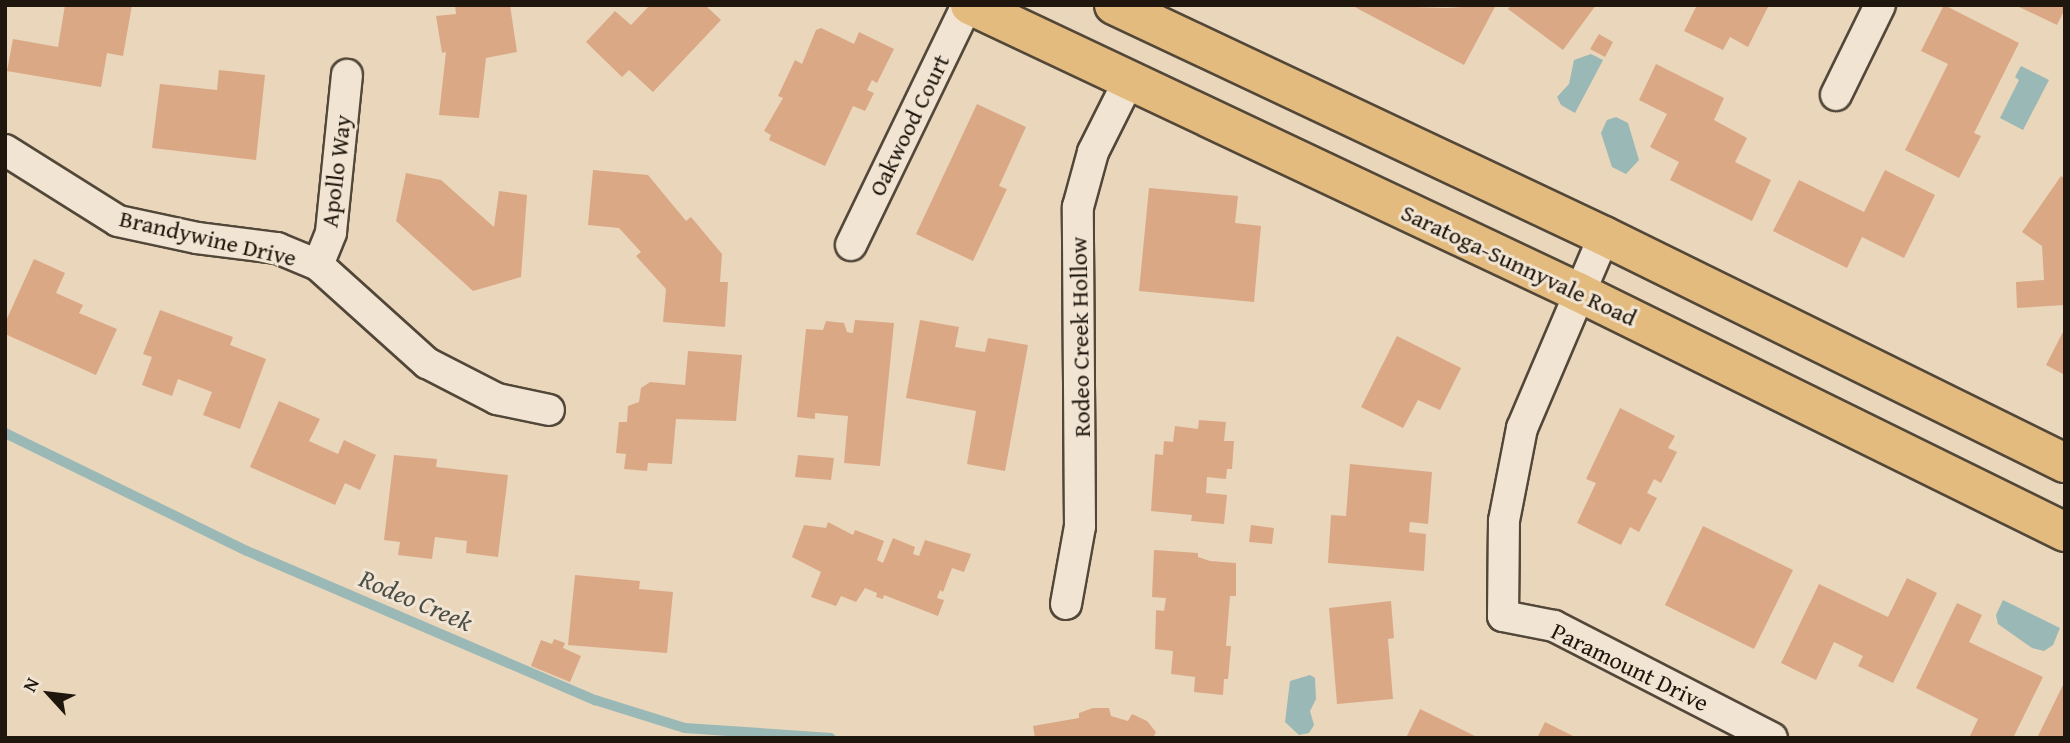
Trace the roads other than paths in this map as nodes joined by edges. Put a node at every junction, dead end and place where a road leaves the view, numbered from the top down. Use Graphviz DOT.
graph roads {
  1 [pos="968,5"];
  2 [pos="1114,5"];
  3 [pos="1880,5"];
  4 [pos="347,75"];
  5 [pos="1129,80"];
  6 [pos="1836,95"];
  7 [pos="5,150"];
  8 [pos="1604,236"];
  9 [pos="851,245"];
  10 [pos="318,265"];
  11 [pos="1578,292"];
  12 [pos="549,410"];
  13 [pos="2065,463"];
  14 [pos="2065,532"];
  15 [pos="1066,604"];
  16 [pos="1772,738"];
  1 -- 5 [label="main road, Saratoga-Sunnyvale Road"];
  1 -- 9 [label="street, Oakwood Court"];
  2 -- 8 [label="main road"];
  3 -- 6 [label="street"];
  4 -- 10 [label="street, Apollo Way"];
  5 -- 11 [label="main road, Saratoga-Sunnyvale Road"];
  5 -- 15 [label="street, Rodeo Creek Hollow"];
  7 -- 10 [label="street, Brandywine Drive"];
  8 -- 11 [label="street, Paramount Drive"];
  8 -- 13 [label="main road"];
  10 -- 12 [label="street, Brandywine Drive"];
  11 -- 14 [label="main road, Saratoga-Sunnyvale Road"];
  11 -- 16 [label="street, Paramount Drive"];
}
